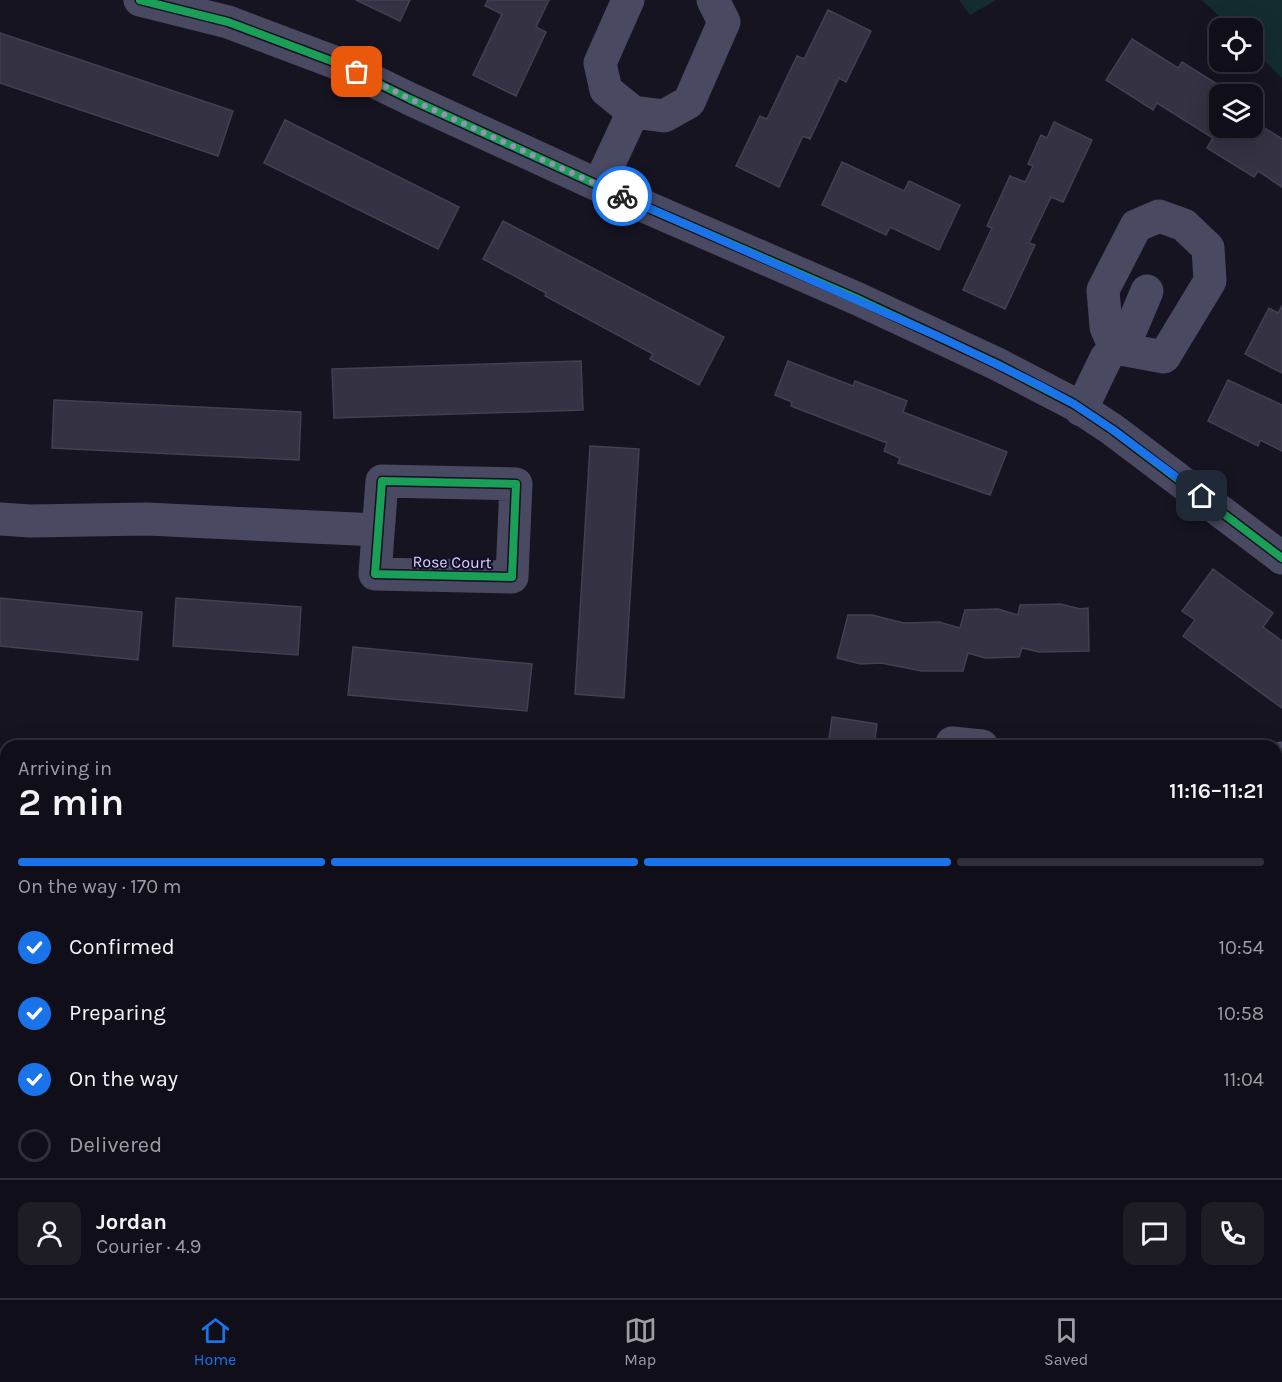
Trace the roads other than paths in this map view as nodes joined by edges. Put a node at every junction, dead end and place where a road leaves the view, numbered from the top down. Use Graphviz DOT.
graph roads {
  1 [pos="140,0"];
  2 [pos="628,0"];
  3 [pos="713,0"];
  4 [pos="633,112"];
  5 [pos="599,185"];
  6 [pos="1147,291"];
  7 [pos="1081,410"];
  8 [pos="0,519"];
  9 [pos="377,530"];
  10 [pos="1282,558"];
  1 -- 5 [label="street"];
  2 -- 4 [label="street"];
  3 -- 4 [label="street"];
  4 -- 5 [label="street"];
  5 -- 7 [label="street"];
  6 -- 7 [label="street"];
  7 -- 10 [label="street"];
  8 -- 9 [label="street"];
  9 -- 9 [label="street, Rose Court"];
}
